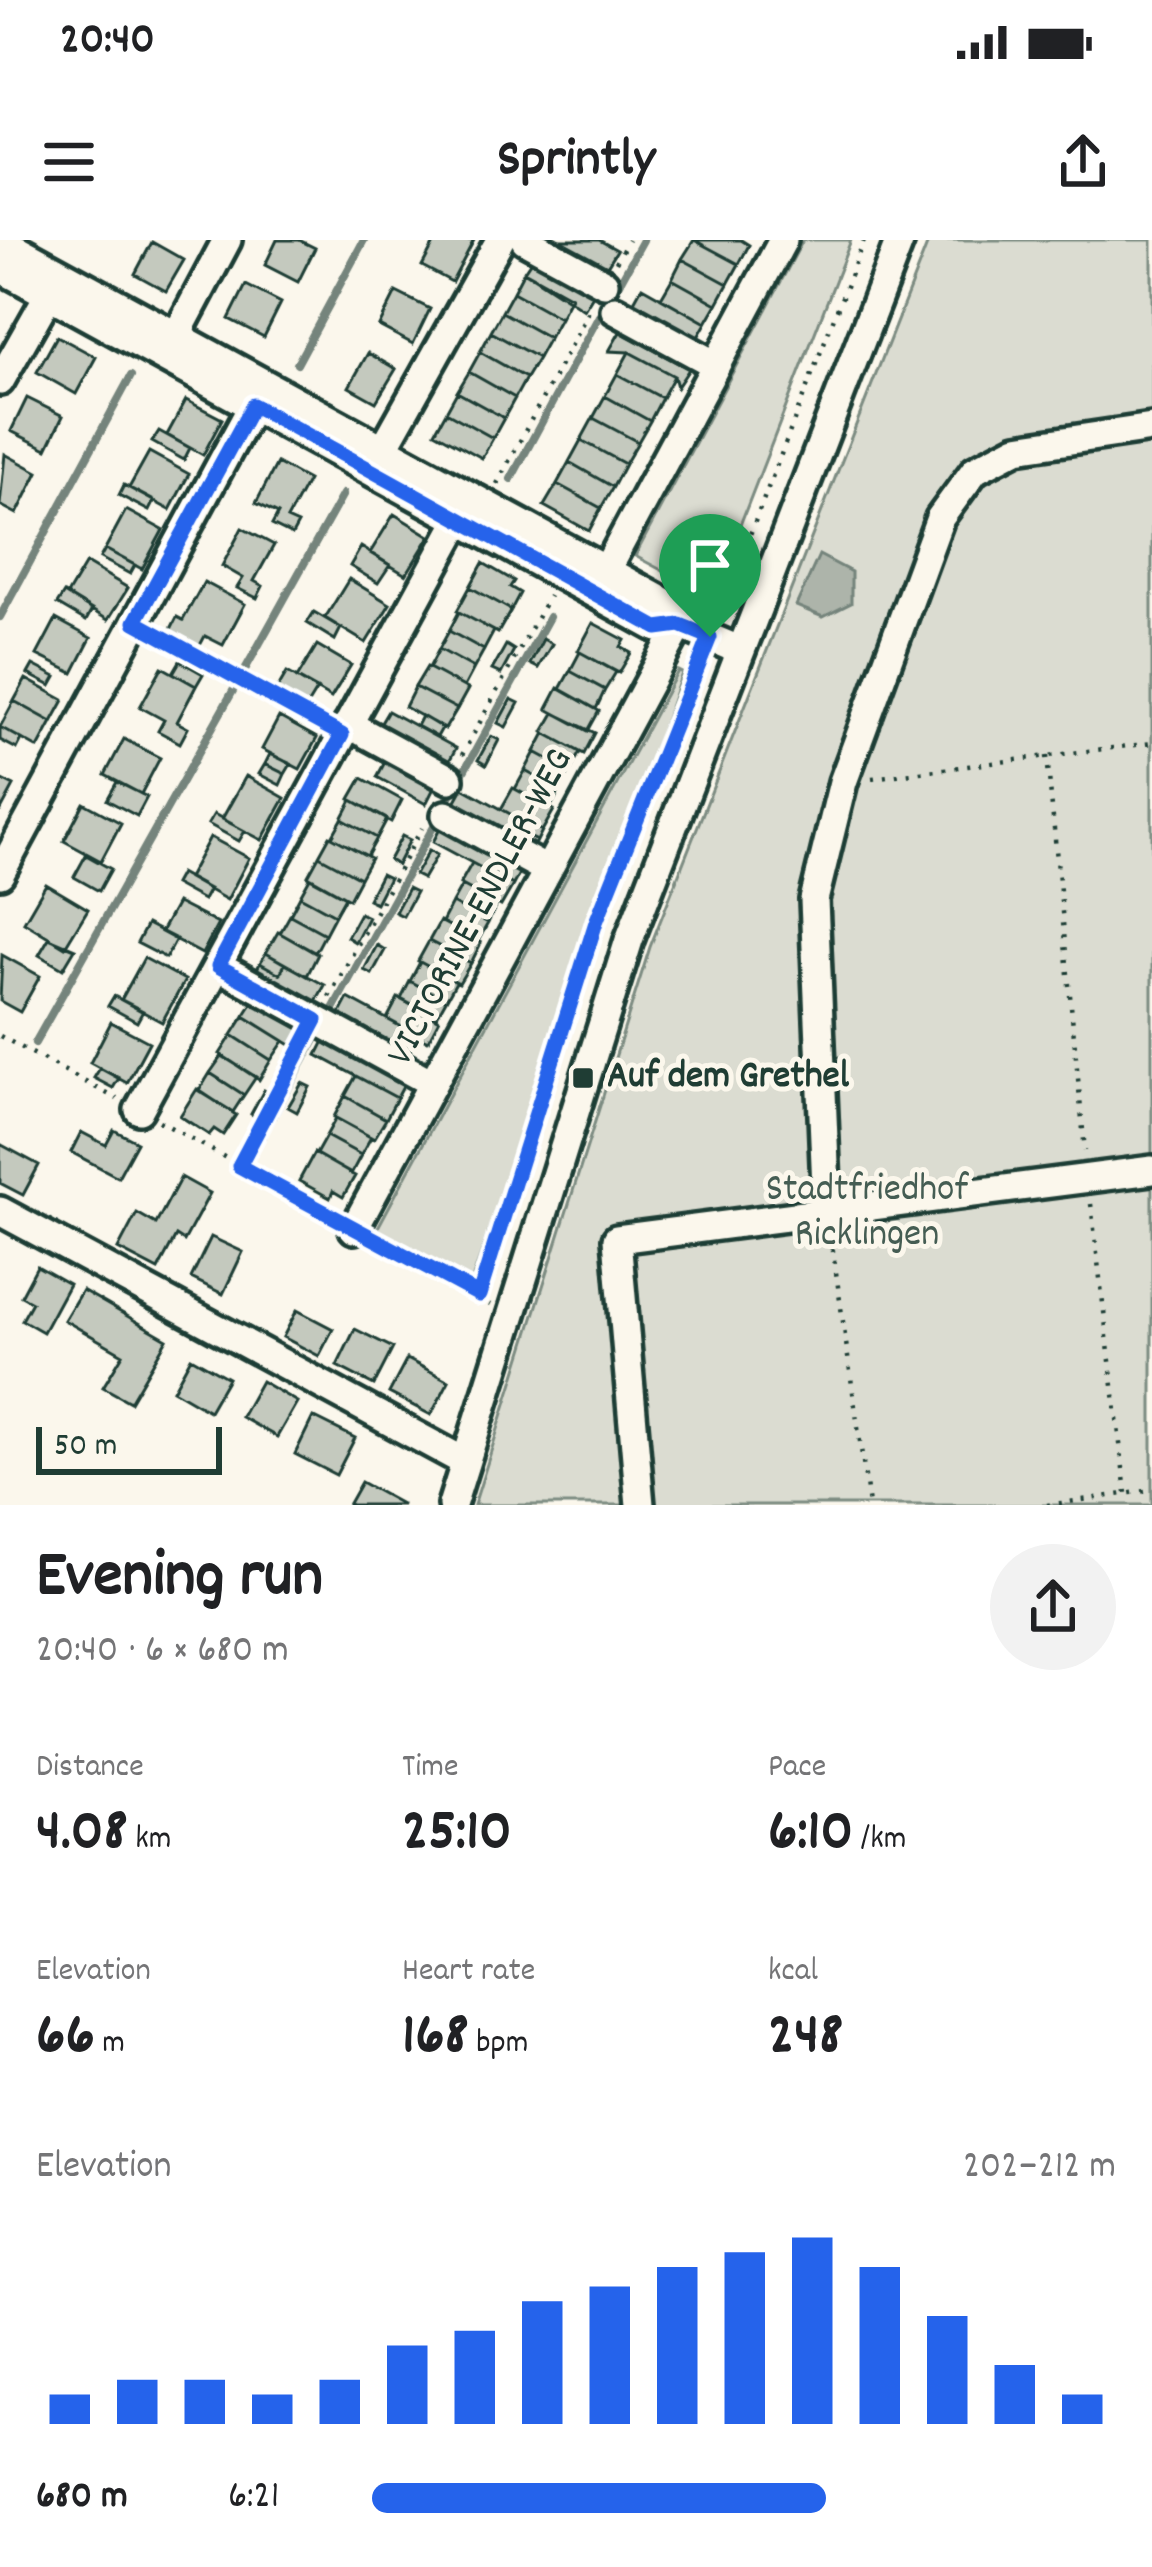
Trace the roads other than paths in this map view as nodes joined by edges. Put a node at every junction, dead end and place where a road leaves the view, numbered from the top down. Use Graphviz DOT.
graph roads {
  1 [pos="1,240"];
  2 [pos="227,240"];
  3 [pos="500,240"];
  4 [pos="525,240"];
  5 [pos="783,240"];
  6 [pos="901,240"];
  7 [pos="0,268"];
  8 [pos="604,283"];
  9 [pos="54,284"];
  10 [pos="615,310"];
  11 [pos="176,336"];
  12 [pos="716,364"];
  13 [pos="0,381"];
  14 [pos="259,395"];
  15 [pos="1152,428"];
  16 [pos="383,449"];
  17 [pos="473,507"];
  18 [pos="606,570"];
  19 [pos="680,625"];
  20 [pos="740,650"];
  21 [pos="345,730"];
  22 [pos="448,779"];
  23 [pos="436,818"];
  24 [pos="3,861"];
  25 [pos="547,870"];
  26 [pos="218,966"];
  27 [pos="432,1083"];
  28 [pos="139,1110"];
  29 [pos="1152,1169"];
  30 [pos="0,1211"];
  31 [pos="827,1212"];
  32 [pos="354,1228"];
  33 [pos="465,1462"];
  34 [pos="452,1505"];
  35 [pos="640,1505"];
  1 -- 9 [label="street"];
  2 -- 11 [label="street"];
  3 -- 16 [label="street"];
  4 -- 8 [label="street"];
  5 -- 12 [label="street"];
  6 -- 20 [label="street"];
  7 -- 9 [label="street"];
  9 -- 11 [label="street"];
  9 -- 13 [label="street"];
  9 -- 14 [label="street"];
  10 -- 12 [label="street"];
  11 -- 14 [label="street"];
  12 -- 18 [label="street"];
  14 -- 16 [label="street"];
  14 -- 17 [label="street"];
  14 -- 24 [label="street"];
  15 -- 31 [label="street"];
  16 -- 17 [label="street"];
  17 -- 18 [label="street"];
  17 -- 19 [label="street"];
  17 -- 21 [label="street"];
  18 -- 19 [label="street"];
  19 -- 20 [label="street"];
  19 -- 25 [label="street, VICTORINE-ENDLER-WEG"];
  20 -- 33 [label="street"];
  21 -- 22 [label="street"];
  21 -- 26 [label="street"];
  23 -- 25 [label="street"];
  25 -- 27 [label="street, VICTORINE-ENDLER-WEG"];
  26 -- 27 [label="street"];
  26 -- 28 [label="street"];
  27 -- 32 [label="street, VICTORINE-ENDLER-WEG"];
  29 -- 31 [label="street"];
  30 -- 33 [label="street"];
  31 -- 35 [label="street"];
  33 -- 34 [label="street"];
}
